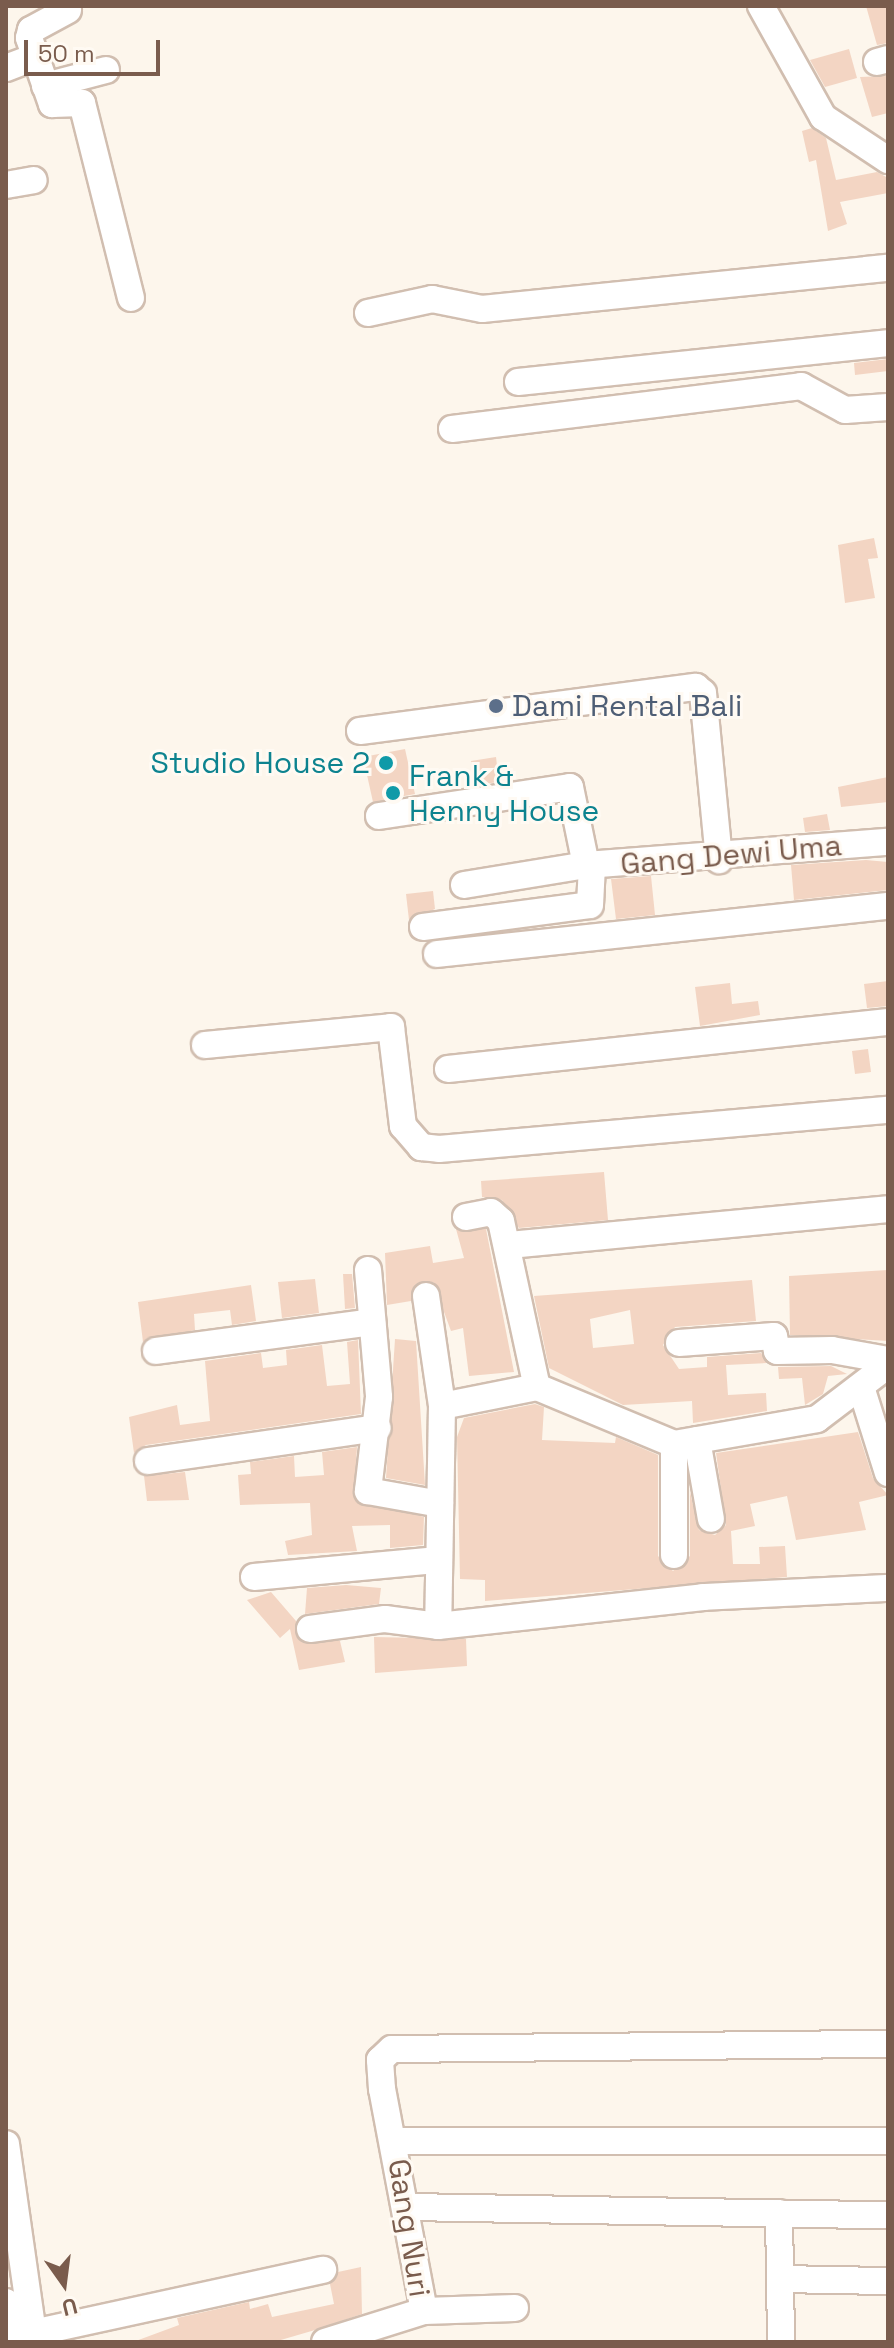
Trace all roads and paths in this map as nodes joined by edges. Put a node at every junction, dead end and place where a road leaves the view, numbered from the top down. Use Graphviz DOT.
graph roads {
  1 [pos="761,6"];
  2 [pos="68,10"];
  3 [pos="35,57"];
  4 [pos="6,68"];
  5 [pos="106,70"];
  6 [pos="45,86"];
  7 [pos="888,160"];
  8 [pos="34,180"];
  9 [pos="6,185"];
  10 [pos="888,268"];
  11 [pos="131,298"];
  12 [pos="368,313"];
  13 [pos="888,343"];
  14 [pos="518,382"];
  15 [pos="888,407"];
  16 [pos="452,429"];
  17 [pos="360,731"];
  18 [pos="379,816"];
  19 [pos="888,842"];
  20 [pos="719,860"];
  21 [pos="589,865"];
  22 [pos="464,885"];
  23 [pos="888,906"];
  24 [pos="423,927"];
  25 [pos="437,954"];
  26 [pos="888,1022"];
  27 [pos="205,1045"];
  28 [pos="448,1069"];
  29 [pos="888,1110"];
  30 [pos="888,1209"];
  31 [pos="466,1217"];
  32 [pos="509,1245"];
  33 [pos="368,1270"];
  34 [pos="426,1296"];
  35 [pos="372,1322"];
  36 [pos="679,1343"];
  37 [pos="156,1351"];
  38 [pos="888,1363"];
  39 [pos="537,1387"];
  40 [pos="861,1387"];
  41 [pos="442,1406"];
  42 [pos="378,1428"];
  43 [pos="686,1442"];
  44 [pos="148,1461"];
  45 [pos="888,1473"];
  46 [pos="440,1504"];
  47 [pos="711,1519"];
  48 [pos="674,1555"];
  49 [pos="438,1560"];
  50 [pos="254,1577"];
  51 [pos="888,1588"];
  52 [pos="438,1626"];
  53 [pos="310,1629"];
  54 [pos="888,2044"];
  55 [pos="395,2141"];
  56 [pos="888,2141"];
  57 [pos="7,2155"];
  58 [pos="408,2207"];
  59 [pos="779,2213"];
  60 [pos="888,2215"];
  61 [pos="323,2270"];
  62 [pos="780,2279"];
  63 [pos="888,2281"];
  64 [pos="6,2302"];
  65 [pos="515,2308"];
  66 [pos="424,2311"];
  67 [pos="20,2338"];
  68 [pos="325,2342"];
  69 [pos="781,2342"];
  1 -- 7 [label="street"];
  2 -- 3 [label="street"];
  3 -- 4 [label="street"];
  3 -- 6 [label="street"];
  5 -- 6 [label="street"];
  6 -- 11 [label="street"];
  8 -- 9 [label="street"];
  10 -- 12 [label="street"];
  13 -- 14 [label="street"];
  15 -- 16 [label="street"];
  17 -- 20 [label="street"];
  18 -- 21 [label="street"];
  19 -- 20 [label="street, Gang Dewi Uma"];
  20 -- 21 [label="street, Gang Dewi Uma"];
  21 -- 22 [label="street"];
  21 -- 24 [label="street, Gang Dewi Uma"];
  23 -- 25 [label="street"];
  26 -- 28 [label="street"];
  27 -- 29 [label="street"];
  30 -- 32 [label="street"];
  31 -- 32 [label="street"];
  32 -- 39 [label="street"];
  33 -- 35 [label="street"];
  34 -- 41 [label="street"];
  35 -- 37 [label="street"];
  35 -- 42 [label="street"];
  36 -- 38 [label="street"];
  38 -- 40 [label="street"];
  39 -- 41 [label="street"];
  39 -- 43 [label="street"];
  40 -- 43 [label="street"];
  40 -- 45 [label="street"];
  41 -- 46 [label="street"];
  42 -- 44 [label="street"];
  42 -- 46 [label="street"];
  43 -- 47 [label="street"];
  43 -- 48 [label="street"];
  46 -- 49 [label="street"];
  49 -- 50 [label="street"];
  49 -- 52 [label="street"];
  51 -- 52 [label="street"];
  52 -- 53 [label="street"];
  54 -- 55 [label="street, Gang Nuri"];
  55 -- 56 [label="street"];
  55 -- 58 [label="street, Gang Nuri"];
  57 -- 67 [label="street"];
  58 -- 59 [label="street"];
  58 -- 66 [label="street, Gang Nuri"];
  59 -- 60 [label="street"];
  59 -- 62 [label="street"];
  61 -- 67 [label="street"];
  62 -- 63 [label="street"];
  62 -- 69 [label="street"];
  64 -- 67 [label="street"];
  65 -- 66 [label="street"];
  66 -- 68 [label="street, Gang Nuri"];
}
